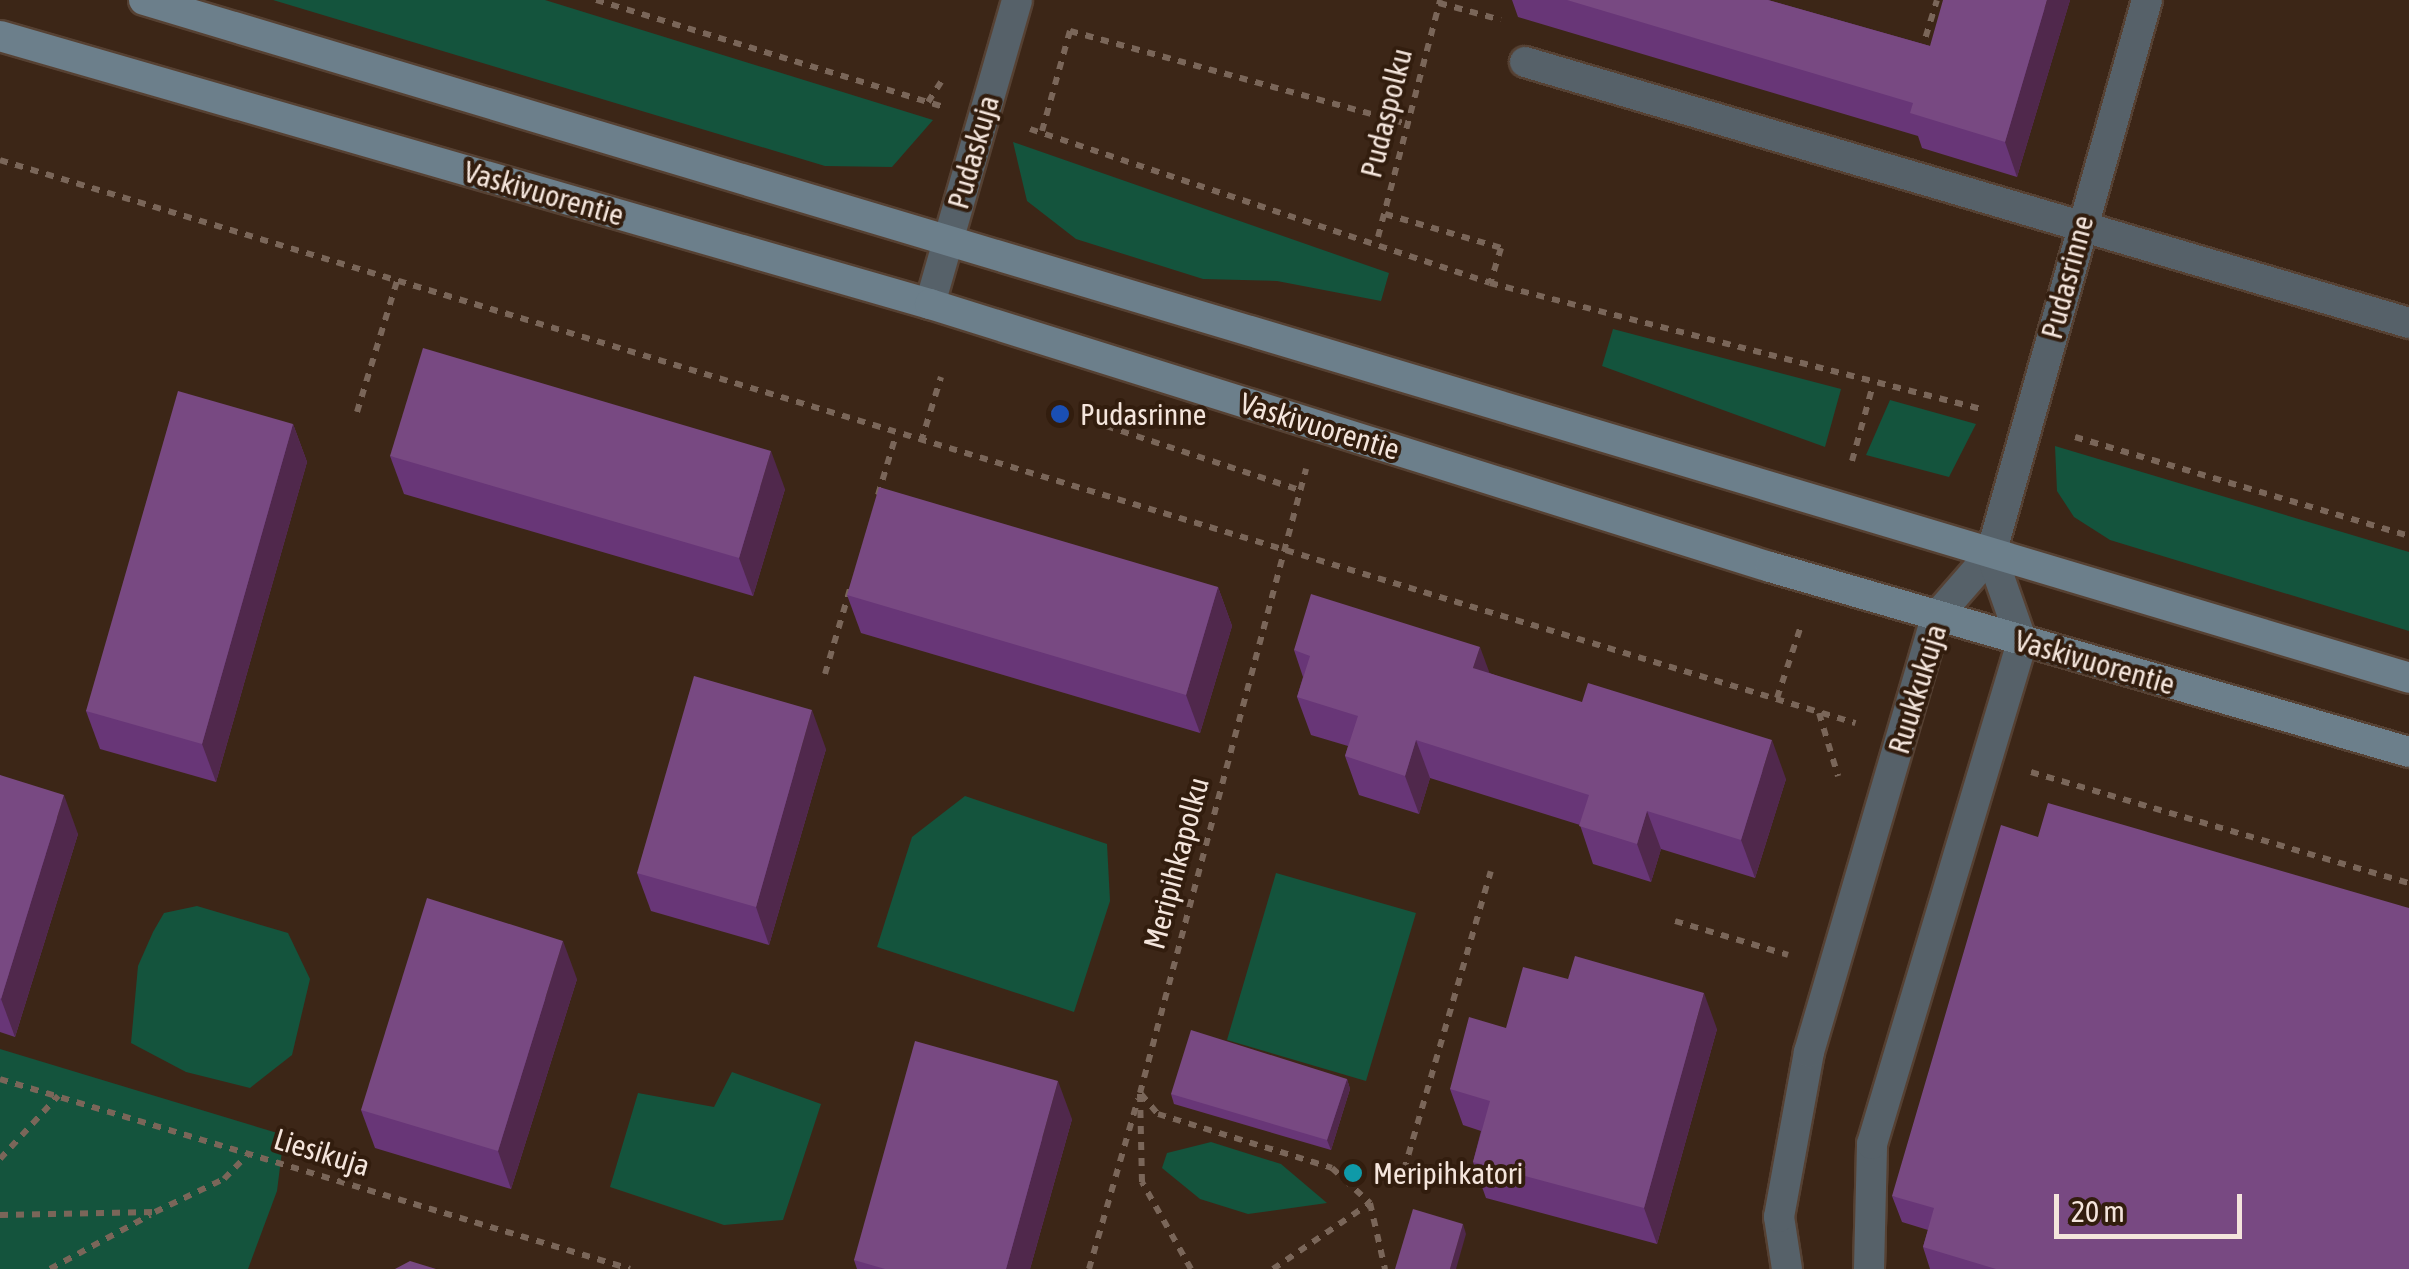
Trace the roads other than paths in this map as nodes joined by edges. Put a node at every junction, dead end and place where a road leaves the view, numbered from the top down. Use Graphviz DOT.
graph roads {
  1 [pos="144,0"];
  2 [pos="1017,0"];
  3 [pos="2148,0"];
  4 [pos="0,36"];
  5 [pos="1526,62"];
  6 [pos="2080,226"];
  7 [pos="946,242"];
  8 [pos="930,304"];
  9 [pos="2409,322"];
  10 [pos="1991,554"];
  11 [pos="1936,616"];
  12 [pos="2022,642"];
  13 [pos="2409,678"];
  14 [pos="2409,752"];
  15 [pos="1786,1269"];
  16 [pos="1869,1269"];
  1 -- 7 [label="main road"];
  2 -- 7 [label="street, Pudaskuja"];
  3 -- 6 [label="street, Pudasrinne"];
  4 -- 8 [label="main road, Vaskivuorentie"];
  5 -- 6 [label="street"];
  6 -- 9 [label="street"];
  6 -- 10 [label="street, Pudasrinne"];
  7 -- 8 [label="street, Pudaskuja"];
  7 -- 10 [label="main road"];
  8 -- 11 [label="main road, Vaskivuorentie"];
  10 -- 11 [label="street, Ruukkukuja"];
  10 -- 12 [label="street"];
  10 -- 13 [label="main road"];
  11 -- 12 [label="main road, Vaskivuorentie"];
  11 -- 15 [label="street, Ruukkukuja"];
  12 -- 14 [label="main road, Vaskivuorentie"];
  12 -- 16 [label="street"];
}
